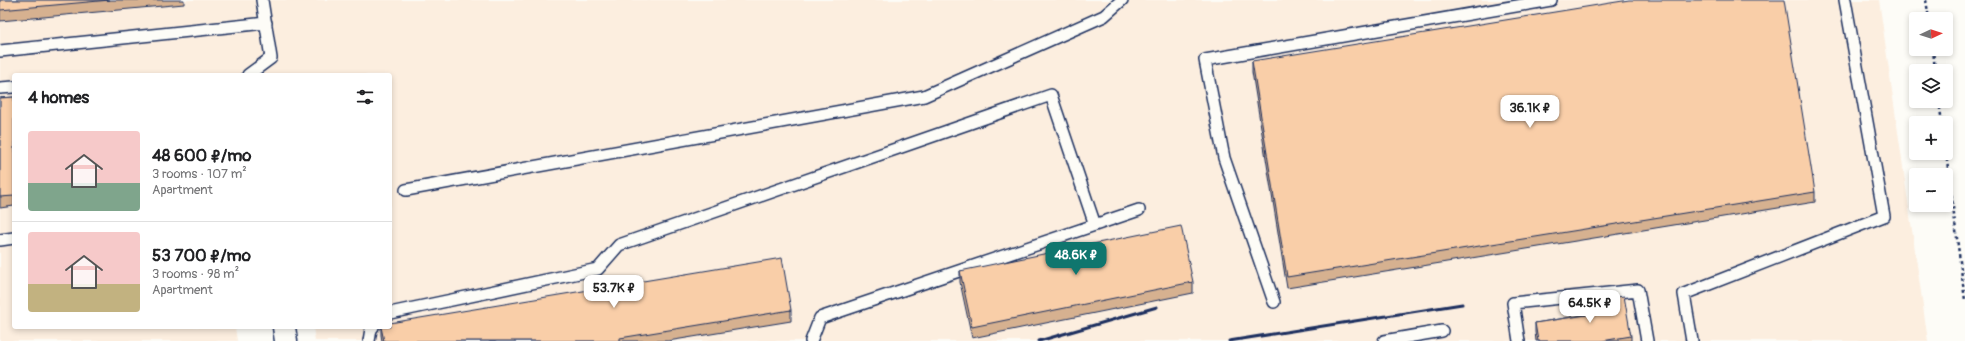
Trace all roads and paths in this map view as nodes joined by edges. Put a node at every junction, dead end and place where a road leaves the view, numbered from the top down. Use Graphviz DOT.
graph roads {
  1 [pos="262,0"];
  2 [pos="1122,0"];
  3 [pos="1552,0"];
  4 [pos="1845,0"];
  5 [pos="1926,0"];
  6 [pos="1928,12"];
  7 [pos="266,23"];
  8 [pos="0,51"];
  9 [pos="251,73"];
  10 [pos="12,87"];
  11 [pos="0,88"];
  12 [pos="1947,160"];
  13 [pos="406,190"];
  14 [pos="1139,210"];
  15 [pos="1095,225"];
  16 [pos="12,238"];
  17 [pos="0,240"];
  18 [pos="1965,300"];
  19 [pos="1274,302"];
  20 [pos="392,313"];
  21 [pos="284,329"];
  22 [pos="371,329"];
  23 [pos="1442,331"];
  24 [pos="286,341"];
  25 [pos="369,341"];
  26 [pos="811,341"];
  27 [pos="1384,341"];
  28 [pos="1519,341"];
  29 [pos="1648,341"];
  30 [pos="1692,341"];
  1 -- 7 [label="lane"];
  2 -- 13 [label="lane"];
  3 -- 19 [label="lane"];
  4 -- 30 [label="lane"];
  5 -- 6 [label="path"];
  7 -- 8 [label="lane"];
  7 -- 9 [label="lane"];
  10 -- 11 [label="lane"];
  12 -- 18 [label="path"];
  14 -- 15 [label="lane"];
  15 -- 20 [label="lane"];
  15 -- 26 [label="lane"];
  16 -- 17 [label="lane"];
  21 -- 24 [label="street"];
  22 -- 25 [label="lane"];
  23 -- 27 [label="lane"];
  28 -- 29 [label="lane"];
}
